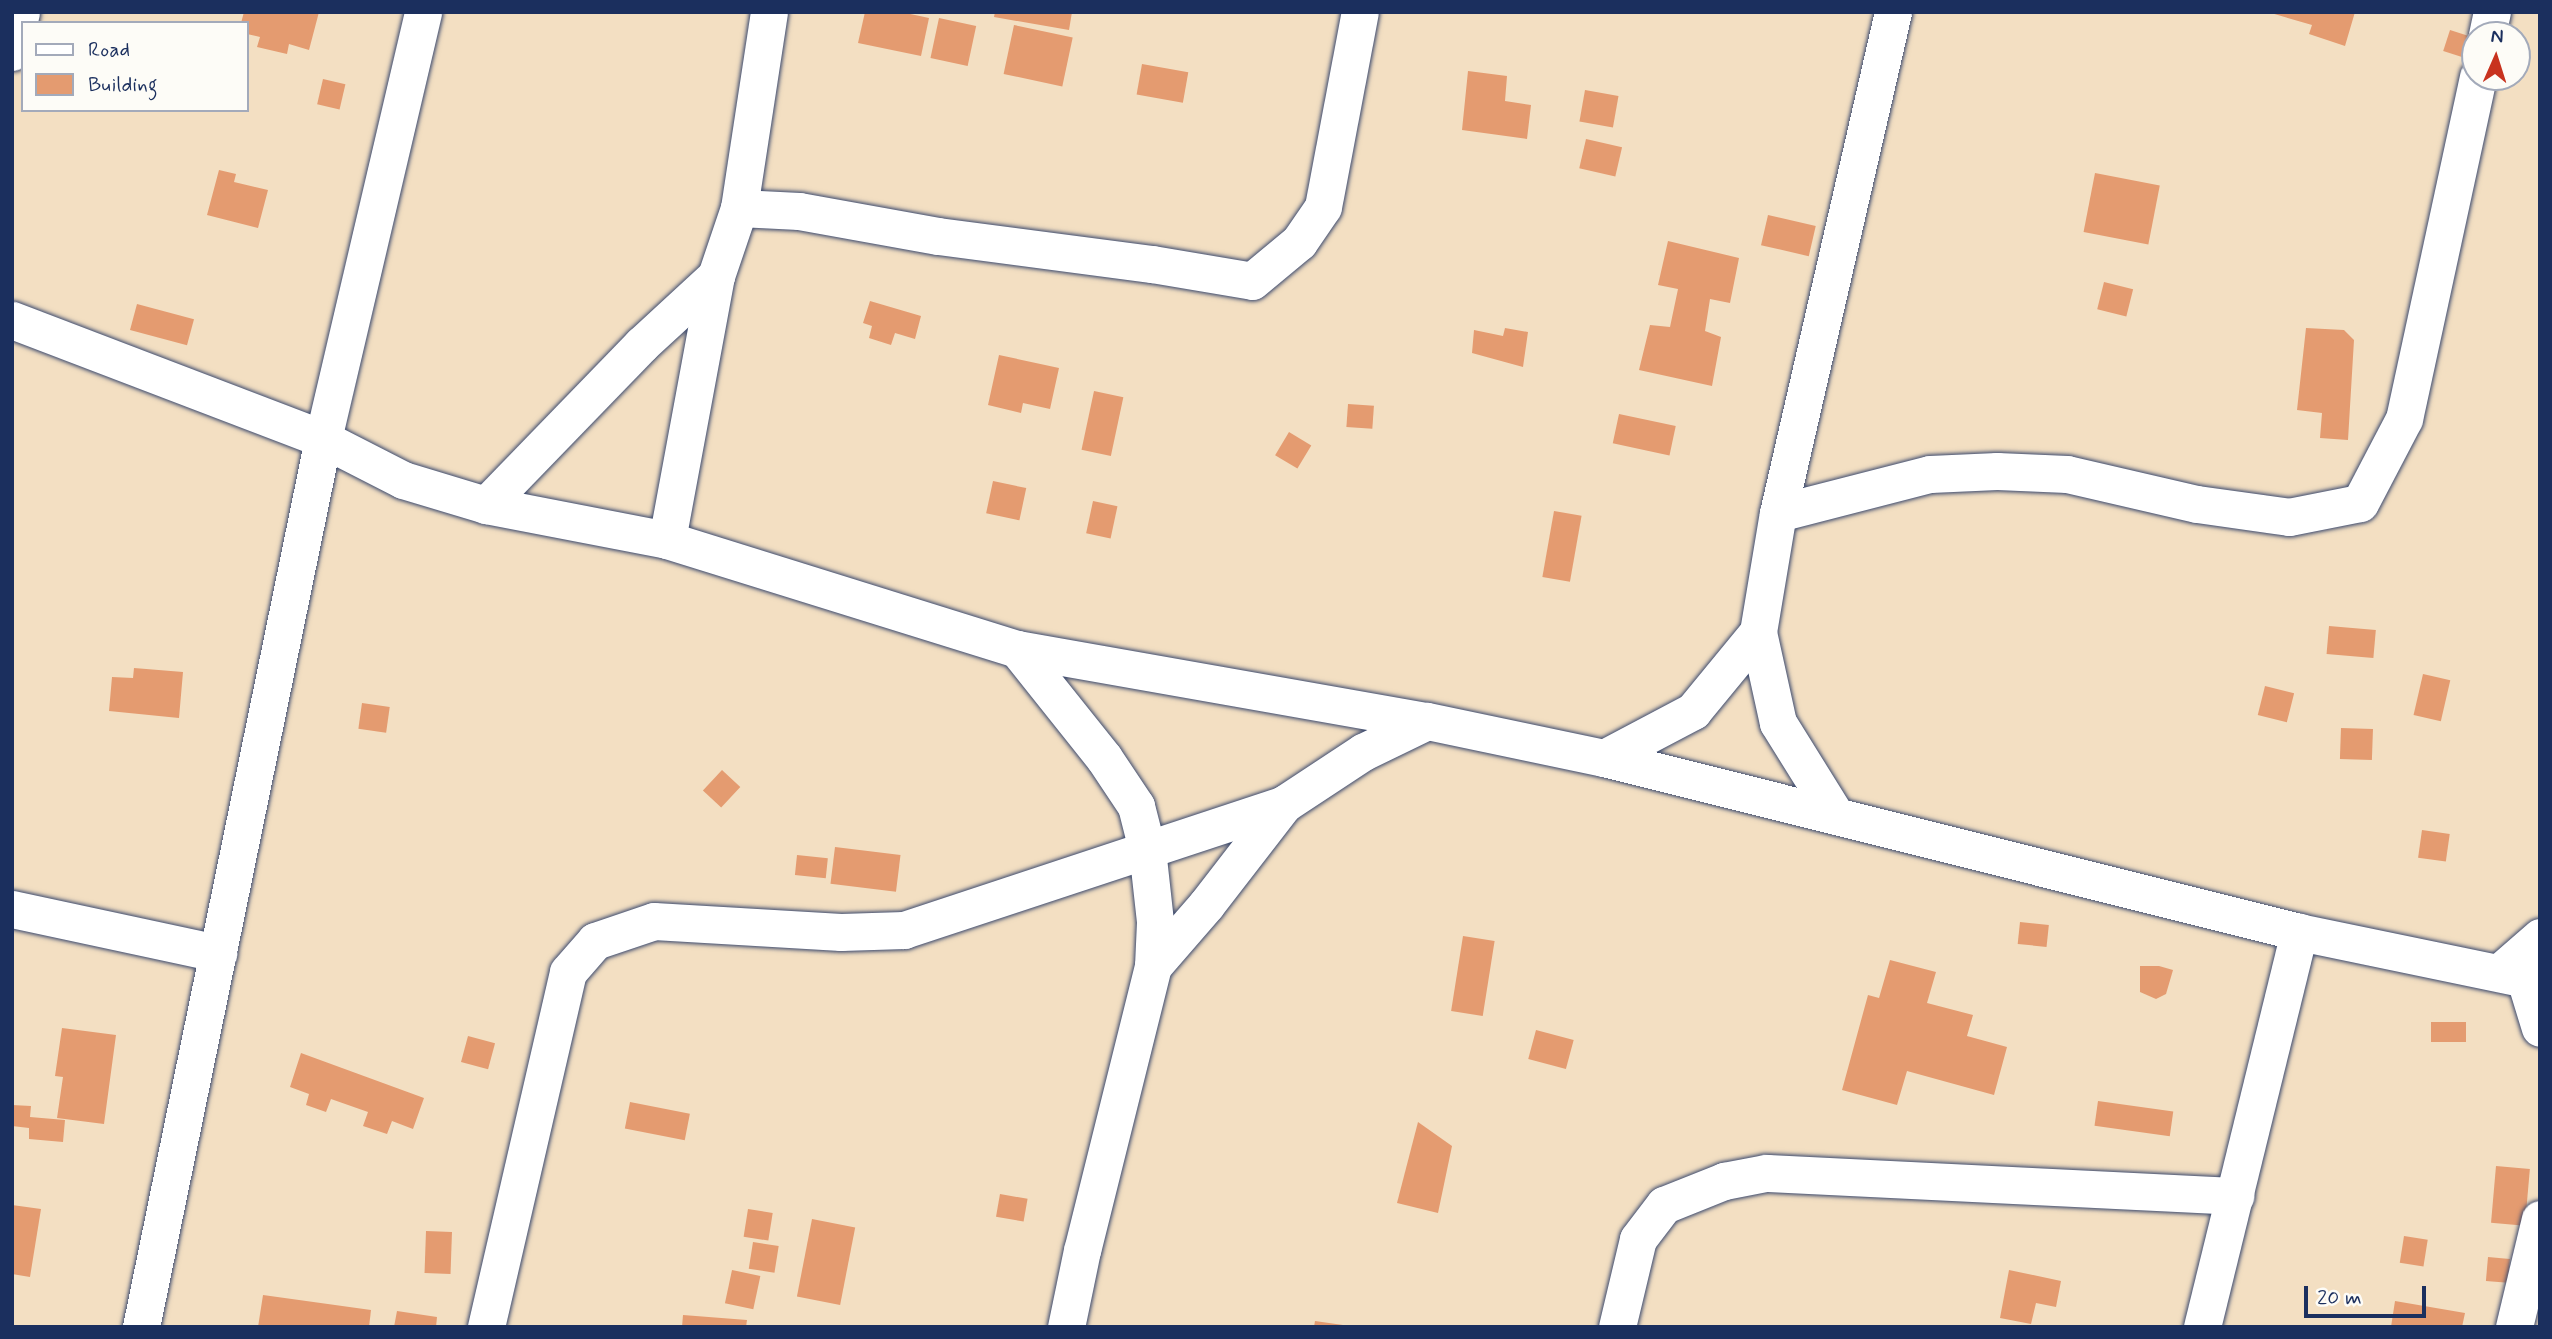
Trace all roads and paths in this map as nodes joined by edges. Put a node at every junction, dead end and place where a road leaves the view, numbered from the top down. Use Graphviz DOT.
graph roads {
  1 [pos="21,12"];
  2 [pos="423,12"];
  3 [pos="769,12"];
  4 [pos="1360,12"];
  5 [pos="1893,12"];
  6 [pos="12,51"];
  7 [pos="2474,91"];
  8 [pos="739,208"];
  9 [pos="716,276"];
  10 [pos="12,320"];
  11 [pos="323,439"];
  12 [pos="486,505"];
  13 [pos="1779,513"];
  14 [pos="667,540"];
  15 [pos="1758,632"];
  16 [pos="1017,649"];
  17 [pos="1427,721"];
  18 [pos="1604,758"];
  19 [pos="1284,804"];
  20 [pos="1836,816"];
  21 [pos="1147,849"];
  22 [pos="12,909"];
  23 [pos="2299,932"];
  24 [pos="2540,937"];
  25 [pos="218,953"];
  26 [pos="1153,966"];
  27 [pos="2522,978"];
  28 [pos="2540,1028"];
  29 [pos="2235,1196"];
  30 [pos="2540,1219"];
  31 [pos="141,1327"];
  32 [pos="486,1327"];
  33 [pos="1066,1327"];
  34 [pos="1617,1327"];
  35 [pos="2202,1327"];
  36 [pos="2514,1327"];
  1 -- 6 [label="street"];
  2 -- 11 [label="street"];
  3 -- 8 [label="street"];
  4 -- 8 [label="street"];
  5 -- 13 [label="street"];
  7 -- 13 [label="street"];
  8 -- 9 [label="street"];
  9 -- 12 [label="street"];
  9 -- 14 [label="street"];
  10 -- 11 [label="street"];
  11 -- 12 [label="street"];
  11 -- 25 [label="street"];
  12 -- 14 [label="street"];
  13 -- 15 [label="street"];
  14 -- 16 [label="street"];
  15 -- 18 [label="street"];
  15 -- 20 [label="street"];
  16 -- 17 [label="street"];
  16 -- 21 [label="street"];
  17 -- 18 [label="street"];
  17 -- 19 [label="street"];
  18 -- 20 [label="street"];
  19 -- 21 [label="street"];
  19 -- 26 [label="street"];
  20 -- 23 [label="street"];
  21 -- 26 [label="street"];
  21 -- 32 [label="street"];
  22 -- 25 [label="street"];
  23 -- 27 [label="street"];
  23 -- 29 [label="street"];
  24 -- 27 [label="street"];
  25 -- 31 [label="street"];
  26 -- 33 [label="street"];
  27 -- 28 [label="street"];
  29 -- 34 [label="street"];
  29 -- 35 [label="street"];
  30 -- 36 [label="street"];
}
